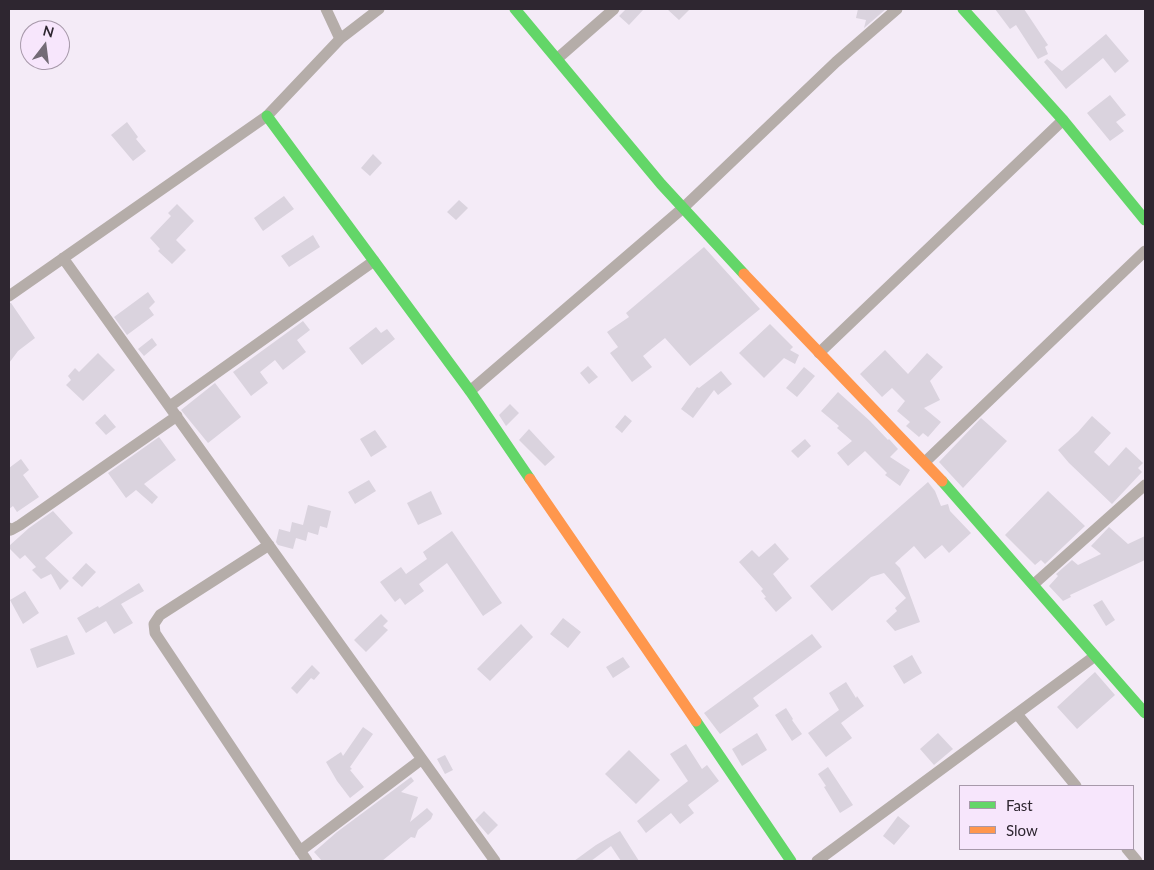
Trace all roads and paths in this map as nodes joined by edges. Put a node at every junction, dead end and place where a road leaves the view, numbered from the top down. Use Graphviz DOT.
graph roads {
  1 [pos="326,9"];
  2 [pos="379,9"];
  3 [pos="515,9"];
  4 [pos="614,9"];
  5 [pos="897,9"];
  6 [pos="963,9"];
  7 [pos="340,39"];
  8 [pos="558,58"];
  9 [pos="267,116"];
  10 [pos="1063,120"];
  11 [pos="683,208"];
  12 [pos="1145,220"];
  13 [pos="1145,251"];
  14 [pos="63,258"];
  15 [pos="374,261"];
  16 [pos="9,296"];
  17 [pos="819,353"];
  18 [pos="470,391"];
  19 [pos="170,406"];
  20 [pos="177,416"];
  21 [pos="925,462"];
  22 [pos="1145,485"];
  23 [pos="9,528"];
  24 [pos="269,545"];
  25 [pos="1034,584"];
  26 [pos="1095,656"];
  27 [pos="1145,713"];
  28 [pos="1017,714"];
  29 [pos="422,759"];
  30 [pos="1075,785"];
  31 [pos="1128,850"];
  32 [pos="300,851"];
  33 [pos="307,861"];
  34 [pos="495,861"];
  35 [pos="791,861"];
  36 [pos="817,861"];
  37 [pos="1137,861"];
  1 -- 7 [label="street"];
  2 -- 7 [label="street"];
  3 -- 8 [label="street"];
  4 -- 8 [label="street"];
  5 -- 11 [label="street"];
  6 -- 10 [label="street"];
  7 -- 9 [label="street"];
  8 -- 11 [label="street"];
  9 -- 14 [label="street"];
  9 -- 15 [label="street"];
  10 -- 12 [label="street"];
  10 -- 17 [label="street"];
  11 -- 17 [label="street"];
  11 -- 18 [label="street"];
  13 -- 21 [label="street"];
  14 -- 16 [label="street"];
  14 -- 19 [label="street"];
  15 -- 18 [label="street"];
  15 -- 19 [label="street"];
  17 -- 21 [label="street"];
  18 -- 35 [label="street"];
  19 -- 20 [label="street"];
  20 -- 23 [label="street"];
  20 -- 24 [label="street"];
  21 -- 25 [label="street"];
  22 -- 25 [label="street"];
  24 -- 29 [label="street"];
  24 -- 32 [label="street"];
  25 -- 26 [label="street"];
  26 -- 27 [label="street"];
  26 -- 28 [label="street"];
  28 -- 30 [label="street"];
  28 -- 36 [label="street"];
  29 -- 32 [label="street"];
  29 -- 34 [label="street"];
  31 -- 37 [label="street"];
  32 -- 33 [label="street"];
}
